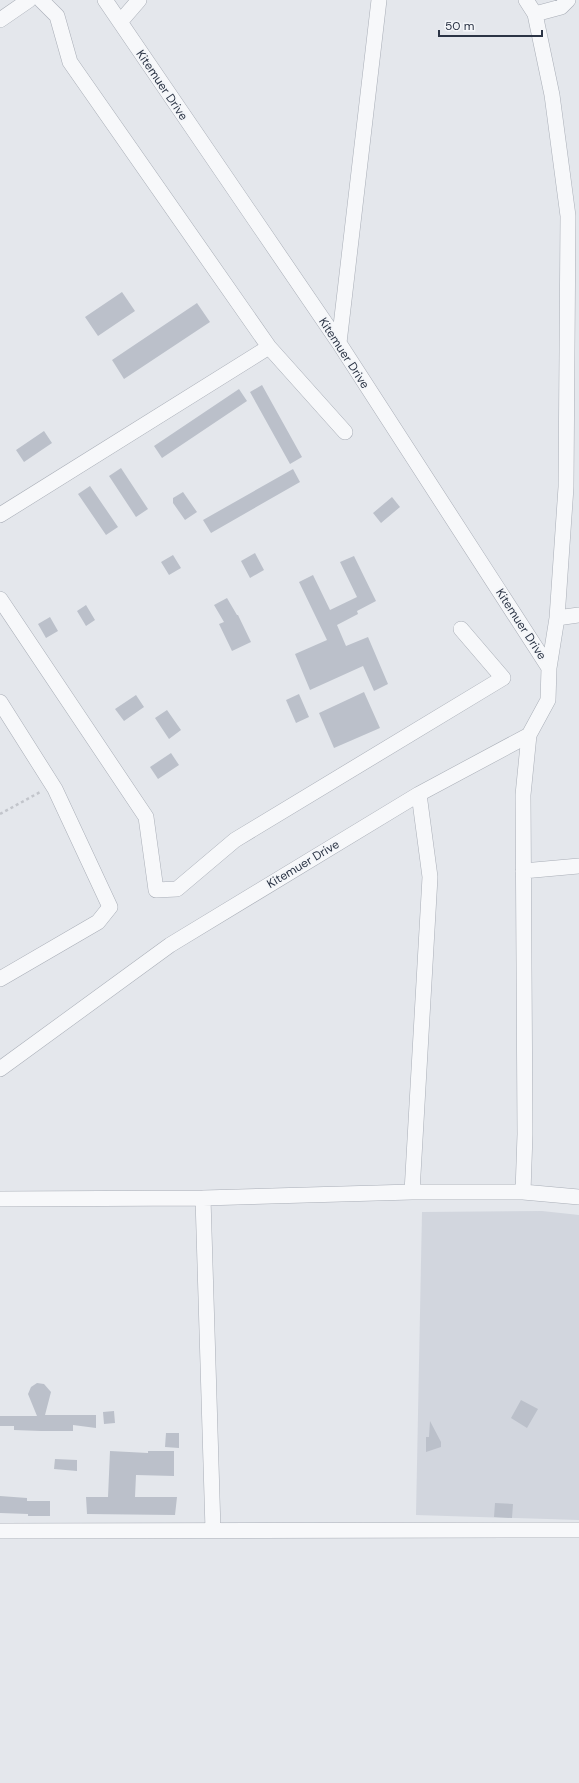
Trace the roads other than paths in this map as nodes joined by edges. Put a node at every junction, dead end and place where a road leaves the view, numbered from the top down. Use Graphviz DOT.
graph roads {
  1 [pos="29,0"];
  2 [pos="41,0"];
  3 [pos="105,0"];
  4 [pos="138,0"];
  5 [pos="378,0"];
  6 [pos="526,0"];
  7 [pos="568,0"];
  8 [pos="535,14"];
  9 [pos="0,20"];
  10 [pos="120,22"];
  11 [pos="338,343"];
  12 [pos="269,347"];
  13 [pos="345,432"];
  14 [pos="0,515"];
  15 [pos="0,598"];
  16 [pos="579,615"];
  17 [pos="557,618"];
  18 [pos="461,629"];
  19 [pos="549,668"];
  20 [pos="0,702"];
  21 [pos="529,735"];
  22 [pos="419,794"];
  23 [pos="579,866"];
  24 [pos="523,871"];
  25 [pos="0,979"];
  26 [pos="0,1069"];
  27 [pos="412,1192"];
  28 [pos="523,1192"];
  29 [pos="579,1197"];
  30 [pos="203,1198"];
  31 [pos="0,1199"];
  32 [pos="213,1530"];
  33 [pos="579,1530"];
  34 [pos="0,1531"];
  1 -- 9 [label="street"];
  2 -- 12 [label="street"];
  3 -- 10 [label="street, Kitemuer Drive"];
  4 -- 10 [label="street"];
  5 -- 11 [label="street"];
  6 -- 8 [label="street"];
  7 -- 8 [label="street"];
  8 -- 17 [label="street"];
  10 -- 11 [label="street, Kitemuer Drive"];
  11 -- 19 [label="street, Kitemuer Drive"];
  12 -- 13 [label="street"];
  12 -- 14 [label="street"];
  15 -- 18 [label="street"];
  16 -- 17 [label="street"];
  17 -- 19 [label="street"];
  19 -- 21 [label="street, Kitemuer Drive"];
  20 -- 25 [label="street"];
  21 -- 22 [label="street, Kitemuer Drive"];
  21 -- 24 [label="street"];
  22 -- 26 [label="street, Kitemuer Drive"];
  22 -- 27 [label="street"];
  23 -- 24 [label="street"];
  24 -- 28 [label="street"];
  27 -- 28 [label="street"];
  27 -- 30 [label="street"];
  28 -- 29 [label="street"];
  30 -- 31 [label="street"];
  30 -- 32 [label="street"];
  32 -- 33 [label="street"];
  32 -- 34 [label="street"];
}
